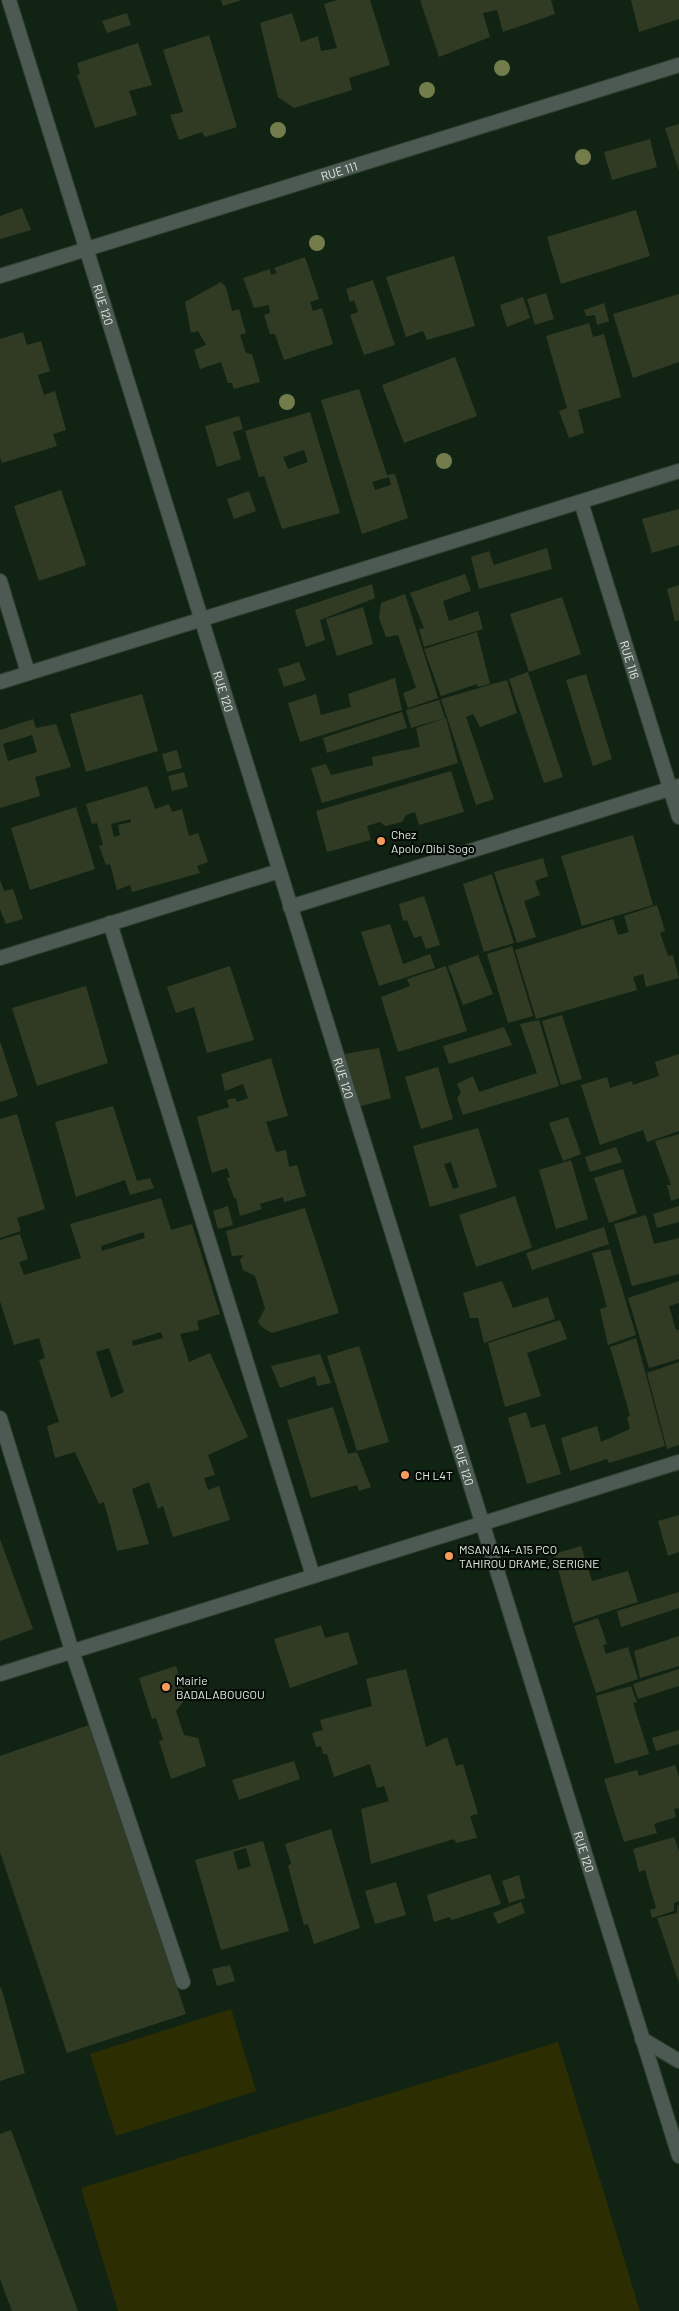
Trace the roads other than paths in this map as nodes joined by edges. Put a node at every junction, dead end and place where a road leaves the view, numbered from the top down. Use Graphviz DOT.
graph roads {
  1 [pos="9,0"];
  2 [pos="679,65"];
  3 [pos="86,249"];
  4 [pos="0,276"];
  5 [pos="679,471"];
  6 [pos="581,502"];
  7 [pos="0,581"];
  8 [pos="201,620"];
  9 [pos="28,674"];
  10 [pos="0,682"];
  11 [pos="675,787"];
  12 [pos="679,817"];
  13 [pos="279,871"];
  14 [pos="290,907"];
  15 [pos="110,923"];
  16 [pos="0,958"];
  17 [pos="0,1418"];
  18 [pos="679,1462"];
  19 [pos="482,1524"];
  20 [pos="313,1576"];
  21 [pos="72,1651"];
  22 [pos="0,1674"];
  23 [pos="182,1982"];
  24 [pos="642,2039"];
  25 [pos="679,2061"];
  26 [pos="679,2156"];
  1 -- 3 [label="street, RUE 120"];
  2 -- 3 [label="street, RUE 111"];
  3 -- 4 [label="street, RUE 111"];
  3 -- 8 [label="street, RUE 120"];
  5 -- 6 [label="street"];
  6 -- 8 [label="street"];
  6 -- 11 [label="street, RUE 116"];
  7 -- 9 [label="street"];
  8 -- 9 [label="street"];
  8 -- 13 [label="street, RUE 120"];
  9 -- 10 [label="street"];
  11 -- 12 [label="street, RUE 116"];
  11 -- 14 [label="street"];
  13 -- 14 [label="street, RUE 120"];
  13 -- 15 [label="street"];
  14 -- 19 [label="street, RUE 120"];
  15 -- 16 [label="street"];
  15 -- 20 [label="street"];
  17 -- 21 [label="street"];
  18 -- 19 [label="street"];
  19 -- 20 [label="street"];
  19 -- 24 [label="street, RUE 120"];
  20 -- 21 [label="street"];
  21 -- 22 [label="street"];
  21 -- 23 [label="street"];
  24 -- 25 [label="street"];
  24 -- 26 [label="street, RUE 120"];
}
